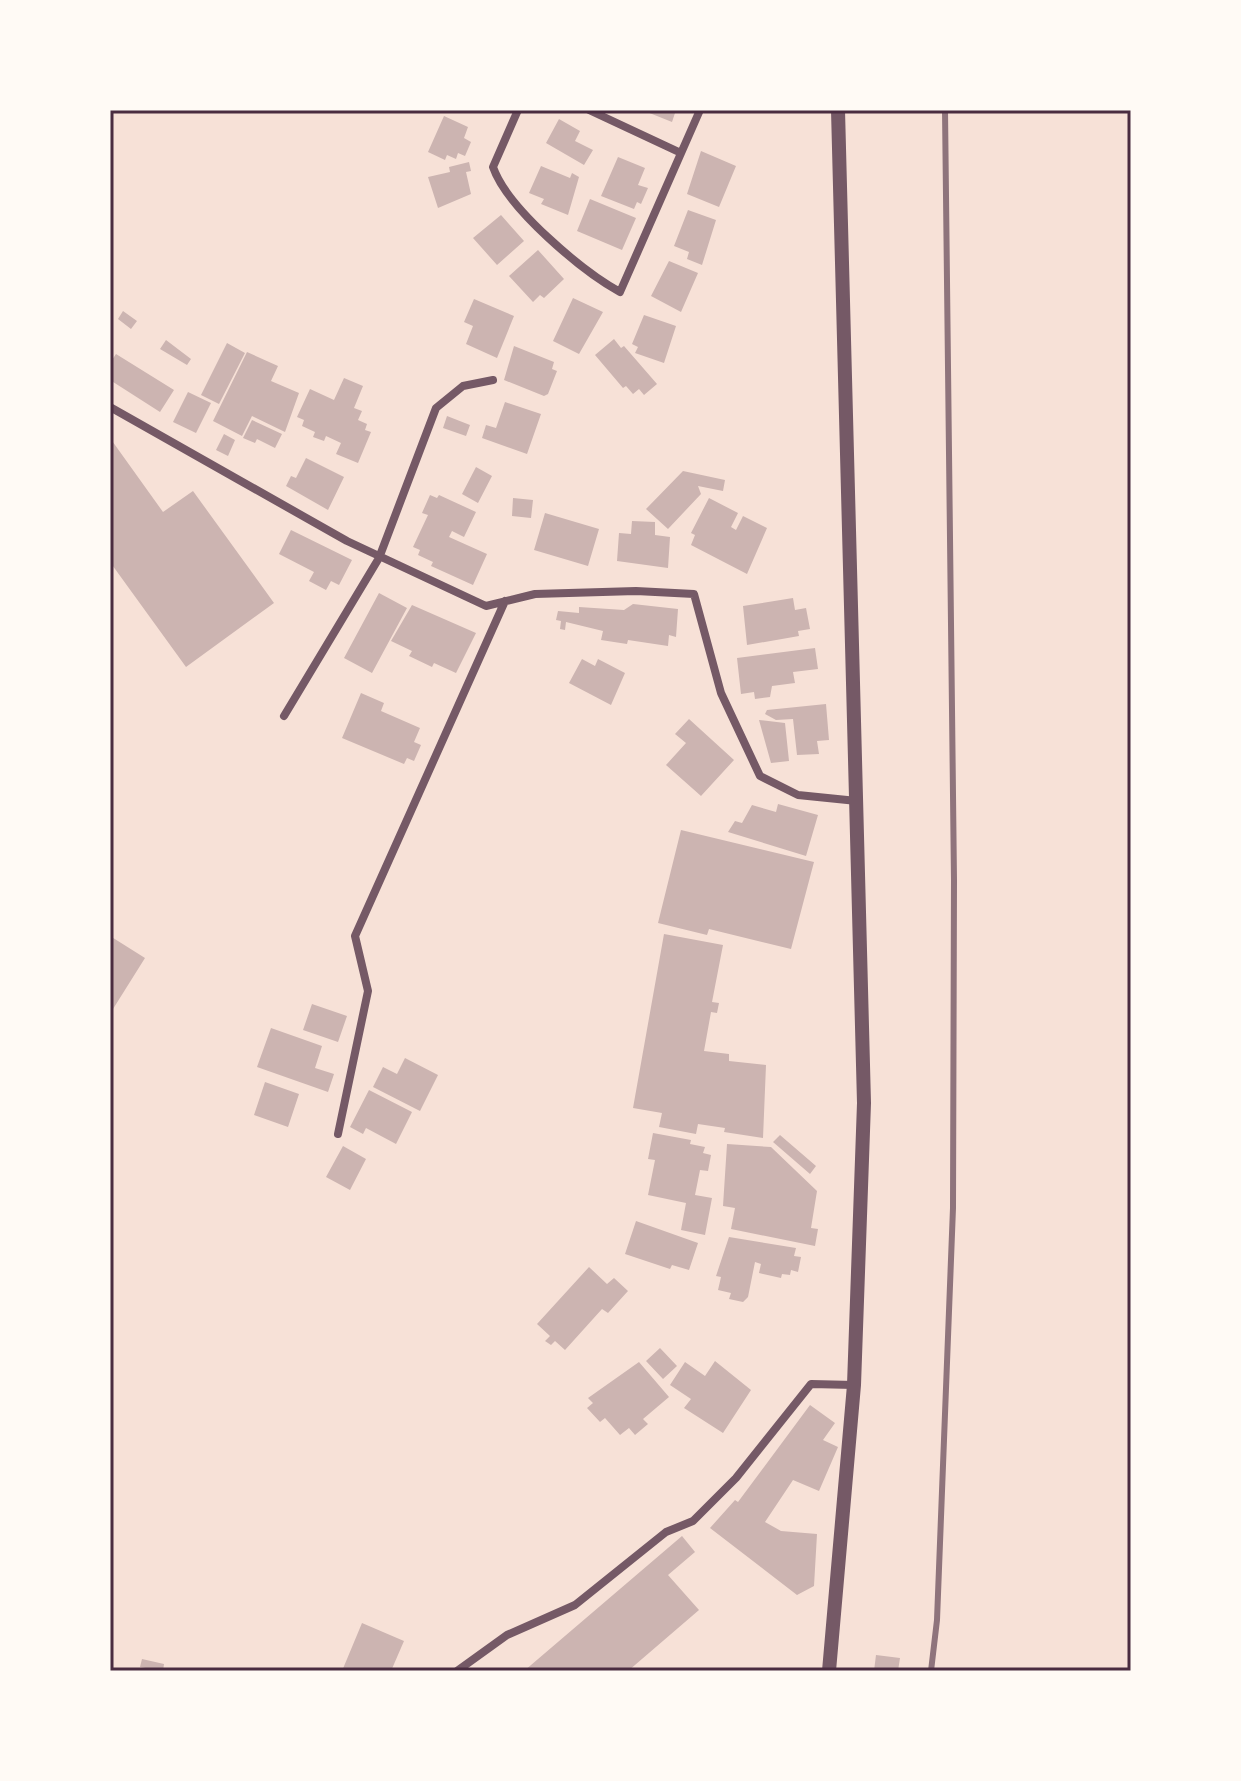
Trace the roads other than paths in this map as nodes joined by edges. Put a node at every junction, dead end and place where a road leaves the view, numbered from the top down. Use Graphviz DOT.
graph roads {
  1 [pos="518,110"];
  2 [pos="589,110"];
  3 [pos="700,110"];
  4 [pos="838,110"];
  5 [pos="681,153"];
  6 [pos="493,380"];
  7 [pos="110,407"];
  8 [pos="379,558"];
  9 [pos="505,601"];
  10 [pos="284,716"];
  11 [pos="858,801"];
  12 [pos="338,1134"];
  13 [pos="854,1385"];
  14 [pos="457,1671"];
  15 [pos="829,1671"];
  1 -- 5 [label="street"];
  2 -- 5 [label="street"];
  3 -- 5 [label="street"];
  4 -- 11 [label="street"];
  6 -- 8 [label="street"];
  7 -- 8 [label="street"];
  8 -- 9 [label="street"];
  8 -- 10 [label="street"];
  9 -- 11 [label="street"];
  9 -- 12 [label="street"];
  11 -- 13 [label="street"];
  13 -- 14 [label="street"];
  13 -- 15 [label="street"];
}
